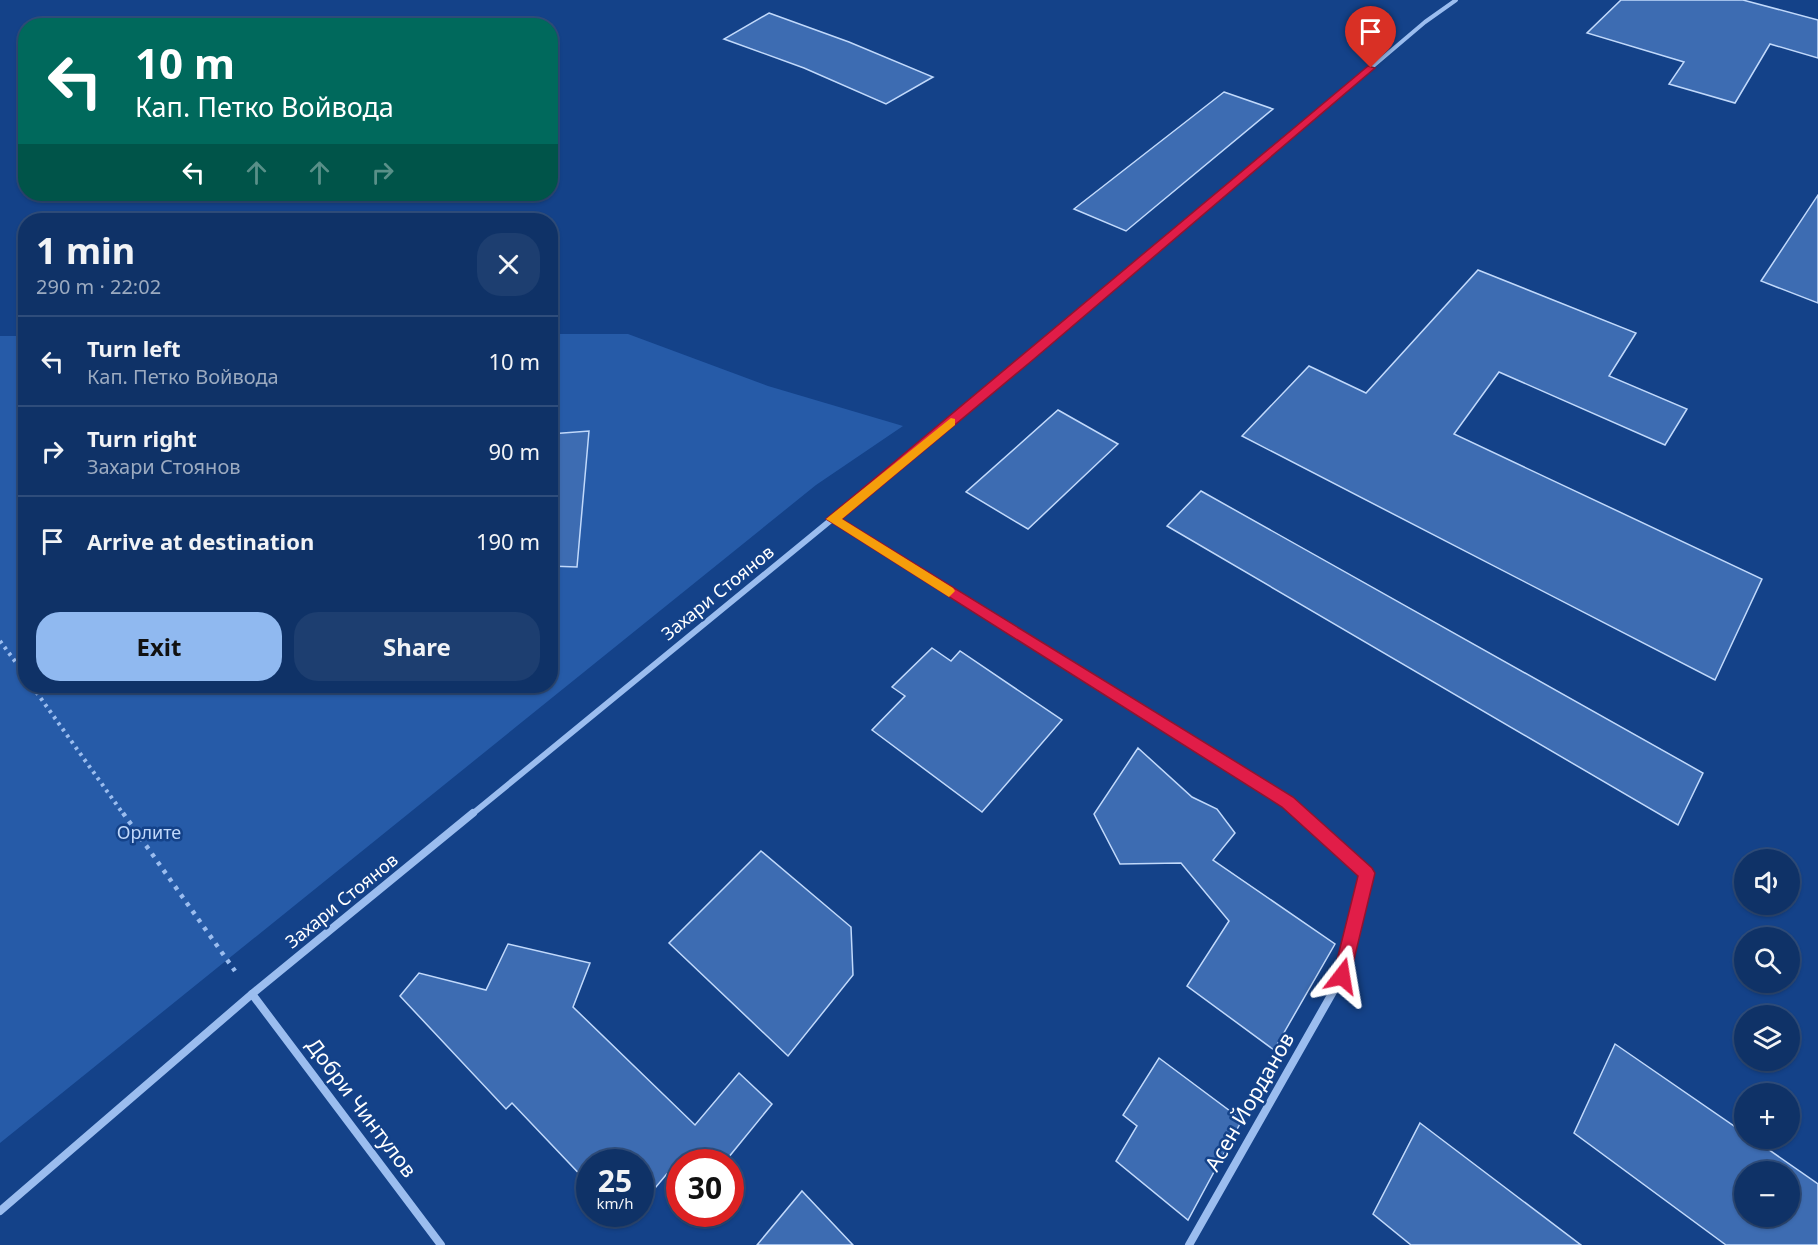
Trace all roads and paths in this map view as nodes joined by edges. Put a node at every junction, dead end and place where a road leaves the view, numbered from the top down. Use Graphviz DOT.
graph roads {
  1 [pos="1456,0"];
  2 [pos="832,519"];
  3 [pos="0,640"];
  4 [pos="18,665"];
  5 [pos="37,693"];
  6 [pos="252,994"];
  7 [pos="0,1211"];
  8 [pos="441,1245"];
  9 [pos="1189,1245"];
  1 -- 2 [label="street, Захари Стоянов"];
  2 -- 6 [label="street, Захари Стоянов"];
  2 -- 9 [label="street, Асен Йорданов"];
  3 -- 4 [label="path"];
  5 -- 6 [label="path"];
  6 -- 7 [label="street, Захари Стоянов"];
  6 -- 8 [label="street, Добри Чинтулов"];
}
